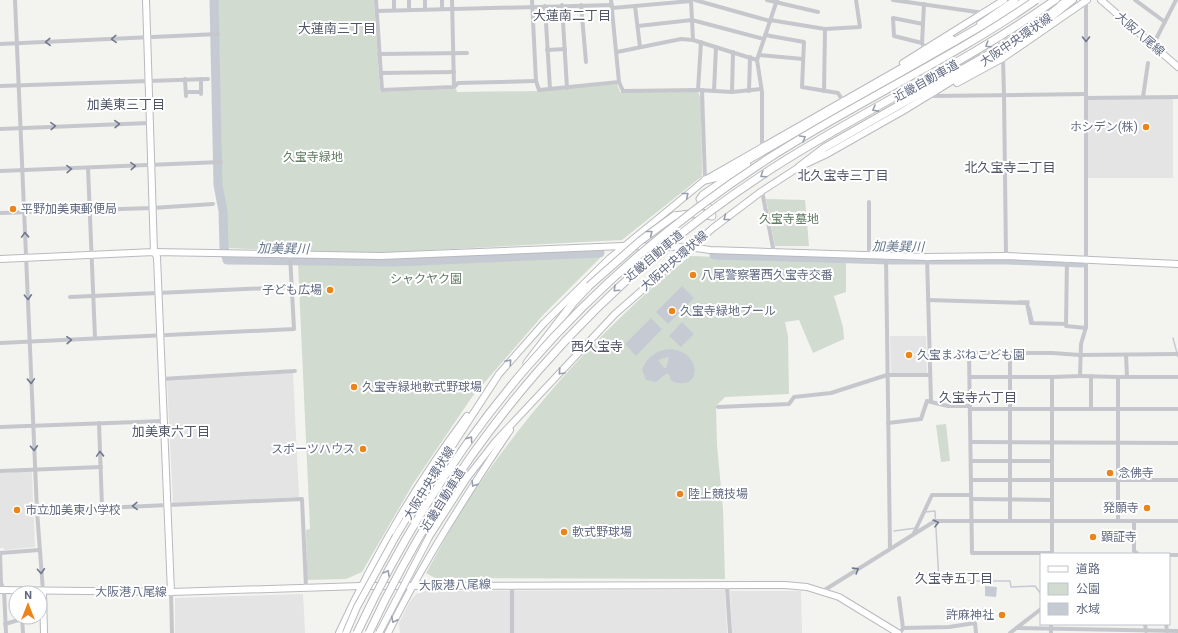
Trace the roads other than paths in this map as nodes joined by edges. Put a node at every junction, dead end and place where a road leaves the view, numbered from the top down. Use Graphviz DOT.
graph roads {
  1 [pos="15,0"];
  2 [pos="146,0"];
  3 [pos="376,0"];
  4 [pos="394,0"];
  5 [pos="409,0"];
  6 [pos="425,0"];
  7 [pos="442,0"];
  8 [pos="452,0"];
  9 [pos="532,0"];
  10 [pos="578,0"];
  11 [pos="693,0"];
  12 [pos="767,0"];
  13 [pos="856,0"];
  14 [pos="894,0"];
  15 [pos="937,0"];
  16 [pos="1004,0"];
  17 [pos="1015,0"];
  18 [pos="1027,0"];
  19 [pos="1036,0"];
  20 [pos="1055,0"];
  21 [pos="1067,0"];
  22 [pos="1073,0"];
  23 [pos="1086,0"];
  24 [pos="1101,0"];
  25 [pos="1135,0"];
  26 [pos="1176,0"];
  27 [pos="776,1"];
  28 [pos="911,1"];
  29 [pos="601,2"];
  30 [pos="612,4"];
  31 [pos="924,4"];
  32 [pos="562,5"];
  33 [pos="580,5"];
  34 [pos="532,6"];
  35 [pos="545,6"];
  36 [pos="635,6"];
  37 [pos="936,6"];
  38 [pos="452,8"];
  39 [pos="425,9"];
  40 [pos="442,9"];
  41 [pos="394,10"];
  42 [pos="409,10"];
  43 [pos="377,11"];
  44 [pos="818,12"];
  45 [pos="984,13"];
  46 [pos="692,20"];
  47 [pos="770,21"];
  48 [pos="1166,22"];
  49 [pos="923,24"];
  50 [pos="638,26"];
  51 [pos="825,29"];
  52 [pos="218,34"];
  53 [pos="147,37"];
  54 [pos="764,37"];
  55 [pos="693,40"];
  56 [pos="701,42"];
  57 [pos="0,44"];
  58 [pos="16,44"];
  59 [pos="1153,45"];
  60 [pos="923,46"];
  61 [pos="640,47"];
  62 [pos="716,47"];
  63 [pos="565,49"];
  64 [pos="547,50"];
  65 [pos="617,52"];
  66 [pos="733,52"];
  67 [pos="454,53"];
  68 [pos="467,53"];
  69 [pos="379,54"];
  70 [pos="759,55"];
  71 [pos="750,57"];
  72 [pos="1003,58"];
  73 [pos="803,59"];
  74 [pos="757,60"];
  75 [pos="586,62"];
  76 [pos="1148,62"];
  77 [pos="1178,68"];
  78 [pos="454,72"];
  79 [pos="381,73"];
  80 [pos="889,74"];
  81 [pos="185,79"];
  82 [pos="201,79"];
  83 [pos="208,79"];
  84 [pos="148,80"];
  85 [pos="536,81"];
  86 [pos="619,82"];
  87 [pos="19,85"];
  88 [pos="0,86"];
  89 [pos="454,87"];
  90 [pos="567,88"];
  91 [pos="550,89"];
  92 [pos="761,89"];
  93 [pos="700,90"];
  94 [pos="824,90"];
  95 [pos="714,91"];
  96 [pos="750,91"];
  97 [pos="732,92"];
  98 [pos="1086,94"];
  99 [pos="1004,95"];
  100 [pos="931,96"];
  101 [pos="1143,97"];
  102 [pos="1178,97"];
  103 [pos="843,101"];
  104 [pos="903,111"];
  105 [pos="149,123"];
  106 [pos="21,128"];
  107 [pos="0,129"];
  108 [pos="787,139"];
  109 [pos="762,147"];
  110 [pos="221,162"];
  111 [pos="151,165"];
  112 [pos="799,167"];
  113 [pos="88,168"];
  114 [pos="23,170"];
  115 [pos="0,171"];
  116 [pos="704,180"];
  117 [pos="762,191"];
  118 [pos="869,202"];
  119 [pos="213,204"];
  120 [pos="708,207"];
  121 [pos="152,208"];
  122 [pos="89,210"];
  123 [pos="24,212"];
  124 [pos="0,213"];
  125 [pos="712,216"];
  126 [pos="623,246"];
  127 [pos="689,247"];
  128 [pos="154,252"];
  129 [pos="774,253"];
  130 [pos="91,255"];
  131 [pos="290,255"];
  132 [pos="869,255"];
  133 [pos="1006,256"];
  134 [pos="26,258"];
  135 [pos="1086,258"];
  136 [pos="0,259"];
  137 [pos="886,259"];
  138 [pos="927,259"];
  139 [pos="1067,261"];
  140 [pos="1178,264"];
  141 [pos="292,287"];
  142 [pos="158,293"];
  143 [pos="93,296"];
  144 [pos="70,297"];
  145 [pos="928,300"];
  146 [pos="1066,324"];
  147 [pos="1086,328"];
  148 [pos="159,334"];
  149 [pos="95,338"];
  150 [pos="30,342"];
  151 [pos="0,344"];
  152 [pos="1010,353"];
  153 [pos="1178,354"];
  154 [pos="1126,355"];
  155 [pos="1080,356"];
  156 [pos="295,371"];
  157 [pos="499,374"];
  158 [pos="887,375"];
  159 [pos="930,375"];
  160 [pos="1080,376"];
  161 [pos="1091,376"];
  162 [pos="970,377"];
  163 [pos="1010,377"];
  164 [pos="1052,377"];
  165 [pos="1118,377"];
  166 [pos="1127,377"];
  167 [pos="1178,377"];
  168 [pos="516,378"];
  169 [pos="162,379"];
  170 [pos="931,402"];
  171 [pos="718,407"];
  172 [pos="970,407"];
  173 [pos="1010,408"];
  174 [pos="1052,408"];
  175 [pos="1090,408"];
  176 [pos="1118,408"];
  177 [pos="1178,409"];
  178 [pos="519,417"];
  179 [pos="164,421"];
  180 [pos="888,423"];
  181 [pos="99,424"];
  182 [pos="33,426"];
  183 [pos="0,427"];
  184 [pos="971,442"];
  185 [pos="1010,442"];
  186 [pos="1118,442"];
  187 [pos="1052,443"];
  188 [pos="1178,443"];
  189 [pos="971,461"];
  190 [pos="1010,461"];
  191 [pos="1052,461"];
  192 [pos="101,467"];
  193 [pos="35,470"];
  194 [pos="0,471"];
  195 [pos="971,480"];
  196 [pos="1010,480"];
  197 [pos="1052,480"];
  198 [pos="1118,480"];
  199 [pos="1178,480"];
  200 [pos="971,497"];
  201 [pos="1010,499"];
  202 [pos="1052,500"];
  203 [pos="168,506"];
  204 [pos="102,507"];
  205 [pos="37,511"];
  206 [pos="1010,520"];
  207 [pos="1052,520"];
  208 [pos="971,521"];
  209 [pos="1118,521"];
  210 [pos="1134,521"];
  211 [pos="1178,521"];
  212 [pos="913,534"];
  213 [pos="890,548"];
  214 [pos="39,550"];
  215 [pos="0,552"];
  216 [pos="1052,553"];
  217 [pos="1137,553"];
  218 [pos="0,583"];
  219 [pos="42,585"];
  220 [pos="512,585"];
  221 [pos="361,586"];
  222 [pos="412,586"];
  223 [pos="728,586"];
  224 [pos="306,588"];
  225 [pos="2,590"];
  226 [pos="823,591"];
  227 [pos="48,592"];
  228 [pos="171,592"];
  229 [pos="899,598"];
  230 [pos="1040,610"];
  231 [pos="6,624"];
  232 [pos="1145,625"];
  233 [pos="1166,625"];
  234 [pos="903,628"];
  235 [pos="1017,628"];
  236 [pos="1051,628"];
  237 [pos="1146,631"];
  238 [pos="1167,631"];
  239 [pos="1178,631"];
  240 [pos="1119,632"];
  241 [pos="1158,632"];
  242 [pos="6,633"];
  243 [pos="172,633"];
  244 [pos="338,633"];
  245 [pos="346,633"];
  246 [pos="357,633"];
  247 [pos="369,633"];
  248 [pos="379,633"];
  249 [pos="388,633"];
  250 [pos="512,633"];
  251 [pos="730,633"];
  252 [pos="899,633"];
  253 [pos="976,633"];
  254 [pos="1010,633"];
  1 -- 58 [label="street"];
  2 -- 53 [label="main road"];
  3 -- 43 [label="street"];
  4 -- 41 [label="street"];
  5 -- 42 [label="street"];
  6 -- 39 [label="street"];
  7 -- 40 [label="street"];
  8 -- 38 [label="street"];
  9 -- 34 [label="street"];
  10 -- 33 [label="street"];
  11 -- 36 [label="street"];
  11 -- 46 [label="street"];
  11 -- 47 [label="street"];
  12 -- 27 [label="street"];
  13 -- 51 [label="street"];
  14 -- 28 [label="street"];
  15 -- 37 [label="street"];
  16 -- 45 [label="main road"];
  17 -- 80 [label="main road, 大阪中央環状線"];
  18 -- 108 [label="highway"];
  168 -- 19 [label="highway, 近畿自動車道, one-way, bridge"];
  20 -- 247 [label="highway, 近畿自動車道, one-way, bridge"];
  21 -- 112 [label="highway"];
  22 -- 104 [label="main road, 大阪中央環状線"];
  23 -- 72 [label="main road"];
  23 -- 98 [label="street, one-way"];
  24 -- 59 [label="main road, 大阪八尾線"];
  25 -- 48 [label="street"];
  26 -- 48 [label="street"];
  27 -- 44 [label="street"];
  27 -- 47 [label="street"];
  28 -- 31 [label="street"];
  29 -- 30 [label="street"];
  29 -- 33 [label="street"];
  30 -- 36 [label="street"];
  30 -- 65 [label="street"];
  31 -- 37 [label="street"];
  31 -- 49 [label="street"];
  32 -- 33 [label="street"];
  32 -- 35 [label="street"];
  32 -- 63 [label="street"];
  33 -- 75 [label="street"];
  34 -- 35 [label="street"];
  34 -- 38 [label="street"];
  34 -- 85 [label="street"];
  35 -- 64 [label="street"];
  36 -- 50 [label="street"];
  37 -- 45 [label="street"];
  38 -- 40 [label="street"];
  38 -- 67 [label="street"];
  39 -- 40 [label="street"];
  39 -- 42 [label="street"];
  41 -- 42 [label="street"];
  41 -- 43 [label="street"];
  43 -- 69 [label="street"];
  45 -- 60 [label="main road"];
  46 -- 50 [label="street"];
  46 -- 54 [label="street"];
  46 -- 55 [label="street"];
  47 -- 51 [label="street"];
  47 -- 54 [label="street"];
  48 -- 59 [label="street"];
  49 -- 60 [label="street"];
  49 -- 60 [label="street"];
  50 -- 61 [label="street"];
  51 -- 94 [label="street"];
  52 -- 53 [label="street"];
  53 -- 58 [label="street, one-way"];
  53 -- 84 [label="main road"];
  54 -- 70 [label="street"];
  54 -- 73 [label="street"];
  55 -- 56 [label="street"];
  55 -- 61 [label="street"];
  56 -- 62 [label="street"];
  56 -- 93 [label="street"];
  57 -- 58 [label="street"];
  58 -- 87 [label="street"];
  59 -- 77 [label="main road, 大阪八尾線"];
  60 -- 80 [label="main road"];
  61 -- 65 [label="street"];
  62 -- 66 [label="street"];
  62 -- 95 [label="street"];
  63 -- 64 [label="street"];
  63 -- 90 [label="street"];
  64 -- 91 [label="street"];
  65 -- 86 [label="street"];
  66 -- 71 [label="street"];
  66 -- 97 [label="street"];
  67 -- 68 [label="street"];
  67 -- 69 [label="street"];
  67 -- 78 [label="street"];
  69 -- 79 [label="street"];
  70 -- 73 [label="street"];
  70 -- 74 [label="street"];
  71 -- 74 [label="street"];
  71 -- 96 [label="street"];
  72 -- 99 [label="street"];
  72 -- 100 [label="main road"];
  73 -- 94 [label="street"];
  74 -- 92 [label="street"];
  76 -- 101 [label="street"];
  78 -- 79 [label="street"];
  78 -- 89 [label="street"];
  79 -- 89 [label="street"];
  80 -- 103 [label="main road, 大阪中央環状線"];
  81 -- 82 [label="street"];
  81 -- 82 [label="street"];
  81 -- 84 [label="street"];
  82 -- 83 [label="street"];
  84 -- 87 [label="street"];
  84 -- 105 [label="main road"];
  85 -- 89 [label="street"];
  85 -- 91 [label="street"];
  86 -- 90 [label="street"];
  86 -- 93 [label="street"];
  87 -- 88 [label="street"];
  87 -- 106 [label="street"];
  90 -- 91 [label="street"];
  92 -- 96 [label="street"];
  92 -- 109 [label="street"];
  93 -- 95 [label="street"];
  93 -- 116 [label="street"];
  94 -- 103 [label="street"];
  95 -- 97 [label="street"];
  96 -- 97 [label="street"];
  98 -- 99 [label="street"];
  98 -- 101 [label="street"];
  98 -- 135 [label="street"];
  99 -- 100 [label="street"];
  99 -- 133 [label="street"];
  100 -- 104 [label="main road"];
  101 -- 102 [label="street"];
  103 -- 109 [label="main road, 大阪中央環状線"];
  104 -- 112 [label="main road, 大阪中央環状線"];
  106 -- 105 [label="street, one-way"];
  105 -- 111 [label="main road"];
  106 -- 107 [label="street"];
  106 -- 114 [label="street"];
  108 -- 116 [label="highway"];
  108 -- 120 [label="highway"];
  109 -- 116 [label="main road, 大阪中央環状線"];
  110 -- 111 [label="street"];
  113 -- 111 [label="street, one-way"];
  111 -- 121 [label="main road"];
  112 -- 117 [label="main road, 大阪中央環状線"];
  114 -- 113 [label="street, one-way"];
  113 -- 122 [label="street"];
  114 -- 115 [label="street"];
  114 -- 123 [label="street"];
  126 -- 116 [label="main road, 大阪中央環状線, one-way"];
  117 -- 127 [label="main road, 大阪中央環状線, one-way"];
  117 -- 129 [label="street"];
  118 -- 132 [label="street"];
  119 -- 121 [label="street"];
  121 -- 122 [label="street"];
  121 -- 128 [label="main road"];
  122 -- 123 [label="street"];
  122 -- 130 [label="street"];
  123 -- 124 [label="street"];
  134 -- 123 [label="street, one-way"];
  168 -- 125 [label="highway, one-way, bridge"];
  126 -- 127 [label="main road"];
  126 -- 131 [label="main road"];
  157 -- 126 [label="main road, 大阪中央環状線, one-way"];
  127 -- 129 [label="main road"];
  127 -- 178 [label="main road, 大阪中央環状線, one-way"];
  128 -- 130 [label="main road"];
  128 -- 131 [label="main road"];
  128 -- 142 [label="main road"];
  129 -- 132 [label="main road"];
  130 -- 134 [label="main road"];
  130 -- 143 [label="street"];
  131 -- 141 [label="street"];
  132 -- 137 [label="main road"];
  133 -- 138 [label="main road"];
  133 -- 139 [label="main road"];
  134 -- 136 [label="main road"];
  134 -- 150 [label="street, one-way"];
  135 -- 139 [label="main road"];
  135 -- 140 [label="main road"];
  135 -- 147 [label="street"];
  137 -- 138 [label="main road"];
  137 -- 158 [label="street"];
  138 -- 145 [label="street"];
  139 -- 146 [label="street"];
  141 -- 142 [label="street"];
  141 -- 148 [label="street"];
  142 -- 143 [label="street"];
  142 -- 148 [label="main road"];
  143 -- 144 [label="street"];
  143 -- 149 [label="street"];
  145 -- 146 [label="street"];
  145 -- 159 [label="street"];
  146 -- 147 [label="street"];
  147 -- 155 [label="street"];
  148 -- 149 [label="street"];
  148 -- 169 [label="main road"];
  150 -- 149 [label="street, one-way"];
  150 -- 151 [label="street"];
  150 -- 182 [label="street, one-way"];
  152 -- 155 [label="street"];
  152 -- 162 [label="street"];
  152 -- 163 [label="street"];
  153 -- 154 [label="street"];
  154 -- 155 [label="street"];
  154 -- 166 [label="street"];
  155 -- 160 [label="street"];
  156 -- 169 [label="street"];
  157 -- 221 [label="main road"];
  157 -- 245 [label="main road, 大阪中央環状線, bridge"];
  158 -- 159 [label="street"];
  158 -- 171 [label="street"];
  158 -- 180 [label="street"];
  159 -- 170 [label="street"];
  160 -- 161 [label="street"];
  160 -- 164 [label="street"];
  161 -- 165 [label="street"];
  161 -- 175 [label="street"];
  162 -- 163 [label="street"];
  162 -- 172 [label="street"];
  163 -- 164 [label="street"];
  163 -- 173 [label="street"];
  164 -- 174 [label="street"];
  165 -- 166 [label="street"];
  165 -- 176 [label="street"];
  166 -- 167 [label="street"];
  246 -- 168 [label="highway, 近畿自動車道, one-way, bridge"];
  169 -- 179 [label="main road"];
  170 -- 172 [label="street"];
  170 -- 180 [label="street"];
  172 -- 173 [label="street"];
  172 -- 184 [label="street"];
  173 -- 174 [label="street"];
  173 -- 185 [label="street"];
  174 -- 175 [label="street"];
  174 -- 187 [label="street"];
  175 -- 176 [label="street"];
  176 -- 177 [label="street"];
  176 -- 186 [label="street"];
  178 -- 222 [label="main road, one-way"];
  178 -- 248 [label="main road, 大阪中央環状線, bridge"];
  179 -- 181 [label="street"];
  179 -- 203 [label="main road"];
  180 -- 213 [label="street"];
  181 -- 182 [label="street"];
  192 -- 181 [label="street, one-way"];
  182 -- 183 [label="street"];
  182 -- 193 [label="street, one-way"];
  184 -- 185 [label="street"];
  184 -- 189 [label="street"];
  185 -- 187 [label="street"];
  185 -- 190 [label="street"];
  186 -- 187 [label="street"];
  186 -- 188 [label="street"];
  186 -- 198 [label="street"];
  187 -- 191 [label="street"];
  189 -- 190 [label="street"];
  189 -- 195 [label="street"];
  190 -- 191 [label="street"];
  190 -- 196 [label="street"];
  191 -- 197 [label="street"];
  192 -- 193 [label="street"];
  192 -- 204 [label="street"];
  193 -- 194 [label="street"];
  193 -- 205 [label="street"];
  195 -- 196 [label="street"];
  195 -- 200 [label="street"];
  196 -- 197 [label="street"];
  196 -- 201 [label="street"];
  197 -- 198 [label="street"];
  197 -- 202 [label="street"];
  198 -- 199 [label="street"];
  198 -- 209 [label="street"];
  200 -- 201 [label="street"];
  200 -- 208 [label="street"];
  200 -- 212 [label="street"];
  201 -- 202 [label="street"];
  201 -- 206 [label="street"];
  202 -- 207 [label="street"];
  203 -- 204 [label="street, one-way"];
  203 -- 224 [label="street"];
  203 -- 228 [label="main road"];
  204 -- 205 [label="street"];
  205 -- 214 [label="street"];
  206 -- 207 [label="street"];
  206 -- 208 [label="street"];
  207 -- 209 [label="street"];
  207 -- 216 [label="street"];
  212 -- 208 [label="street, one-way"];
  208 -- 216 [label="street"];
  209 -- 210 [label="street"];
  210 -- 211 [label="street"];
  210 -- 217 [label="street"];
  212 -- 213 [label="street"];
  226 -- 213 [label="street, one-way"];
  214 -- 215 [label="street"];
  214 -- 219 [label="street, one-way"];
  215 -- 218 [label="street"];
  218 -- 225 [label="street"];
  220 -- 222 [label="main road, 大阪港八尾線"];
  220 -- 223 [label="main road, 大阪港八尾線"];
  220 -- 250 [label="street"];
  221 -- 222 [label="main road, 大阪港八尾線"];
  221 -- 224 [label="main road, 大阪港八尾線"];
  221 -- 244 [label="main road"];
  222 -- 249 [label="main road, one-way"];
  223 -- 226 [label="main road, 大阪港八尾線"];
  223 -- 251 [label="street"];
  224 -- 228 [label="main road, 大阪港八尾線"];
  225 -- 231 [label="street"];
  226 -- 252 [label="main road, 大阪港八尾線"];
  227 -- 228 [label="main road, 大阪港八尾線"];
  228 -- 243 [label="street"];
  229 -- 234 [label="street"];
  230 -- 235 [label="street"];
  231 -- 242 [label="street"];
  232 -- 237 [label="street"];
  233 -- 238 [label="street"];
  234 -- 252 [label="street"];
  234 -- 253 [label="street"];
  235 -- 236 [label="street"];
  235 -- 254 [label="street"];
  236 -- 240 [label="street"];
  237 -- 240 [label="street"];
  237 -- 241 [label="street"];
  238 -- 239 [label="street"];
  238 -- 241 [label="street"];
}
